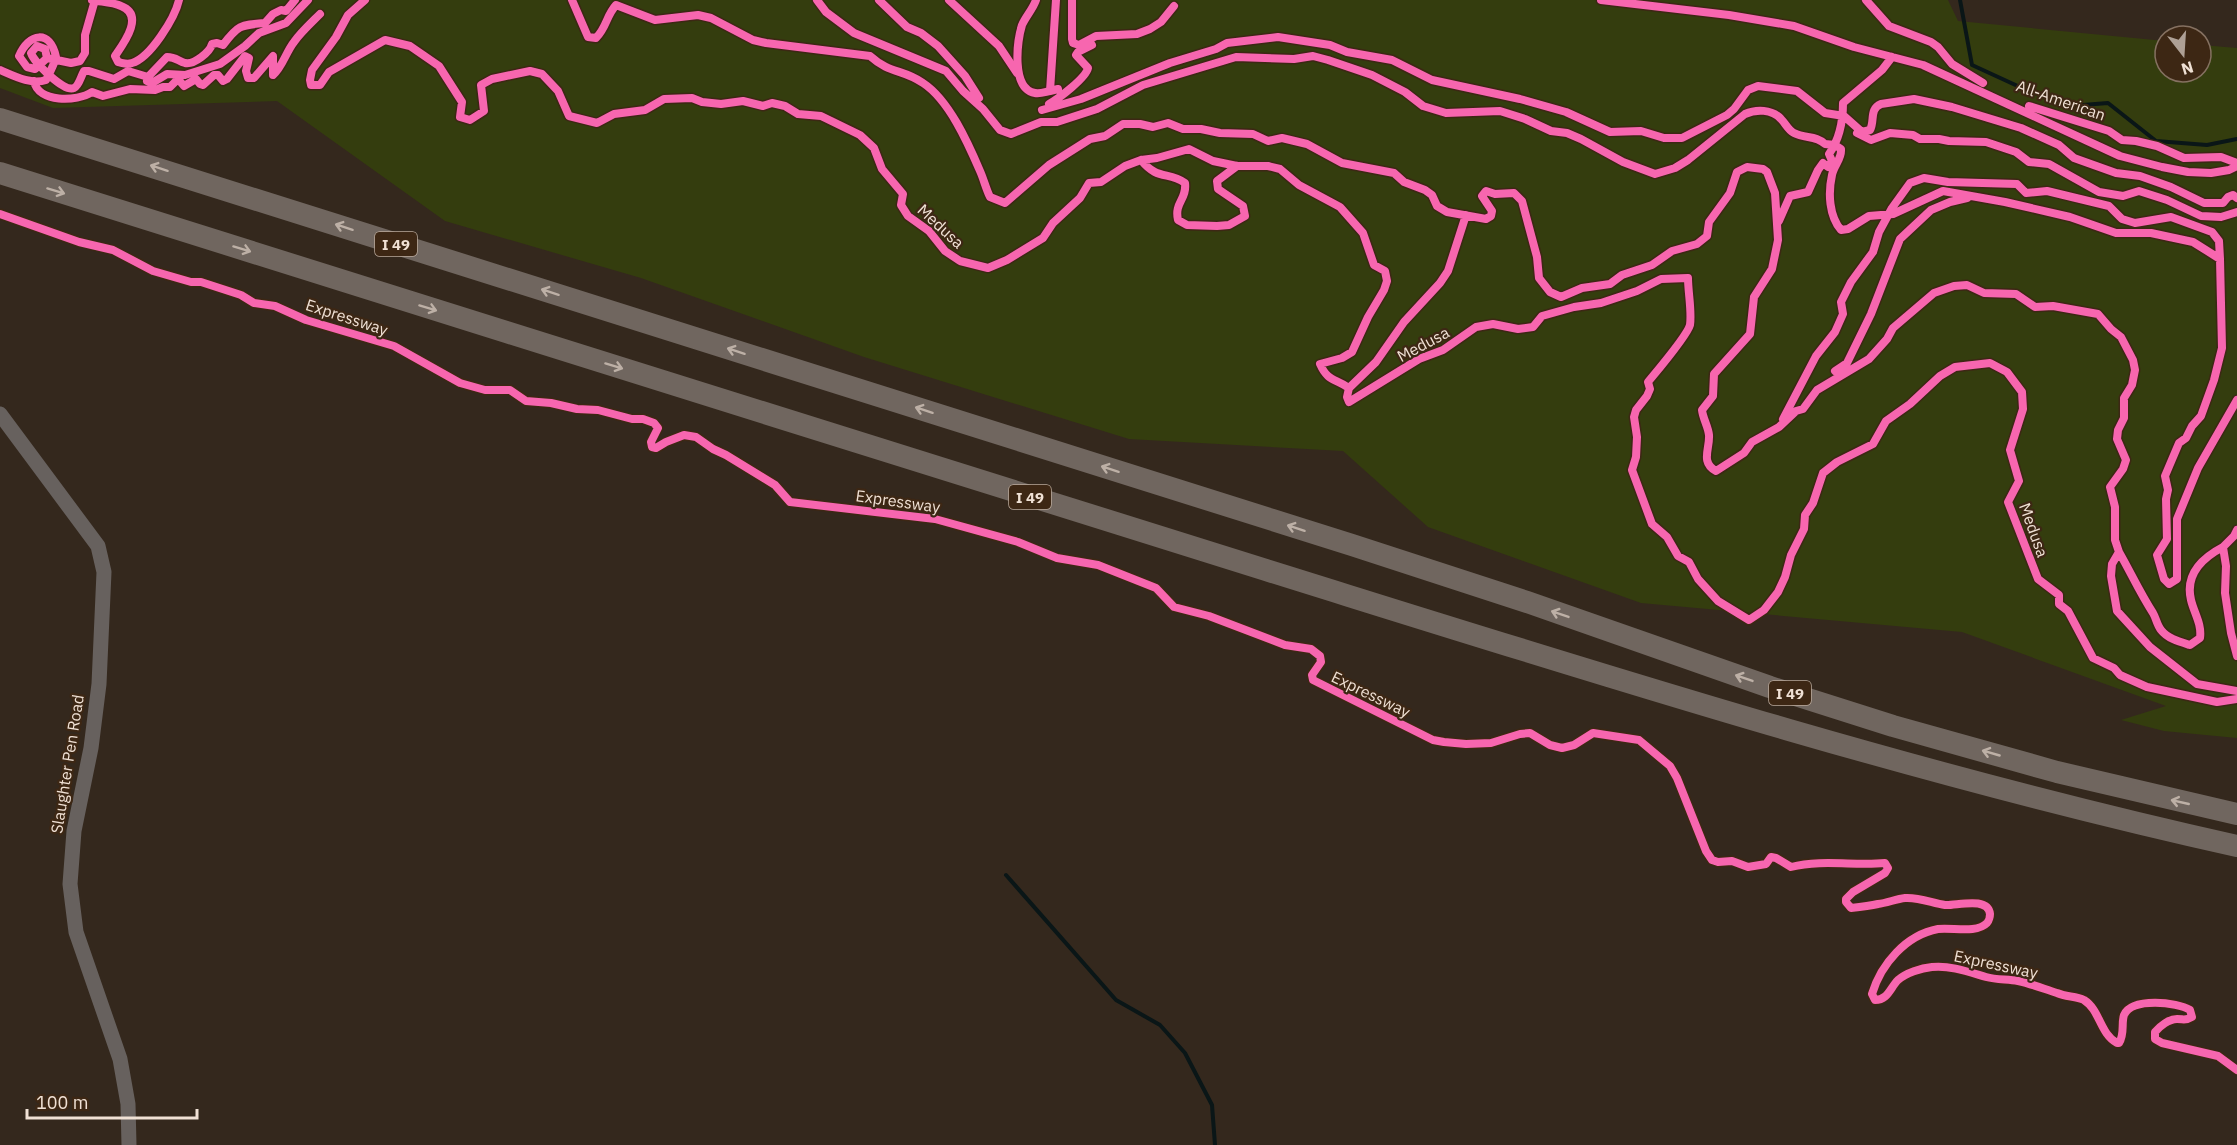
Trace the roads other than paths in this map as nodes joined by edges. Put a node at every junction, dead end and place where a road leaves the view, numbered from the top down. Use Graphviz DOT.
graph roads {
  1 [pos="0,118"];
  2 [pos="0,173"];
  3 [pos="0,414"];
  4 [pos="2237,814"];
  5 [pos="2237,846"];
  6 [pos="129,1145"];
  4 -- 1 [label="highway, I 49, one-way"];
  2 -- 5 [label="highway, I 49, one-way"];
  3 -- 6 [label="street, Slaughter Pen Road"];
}
